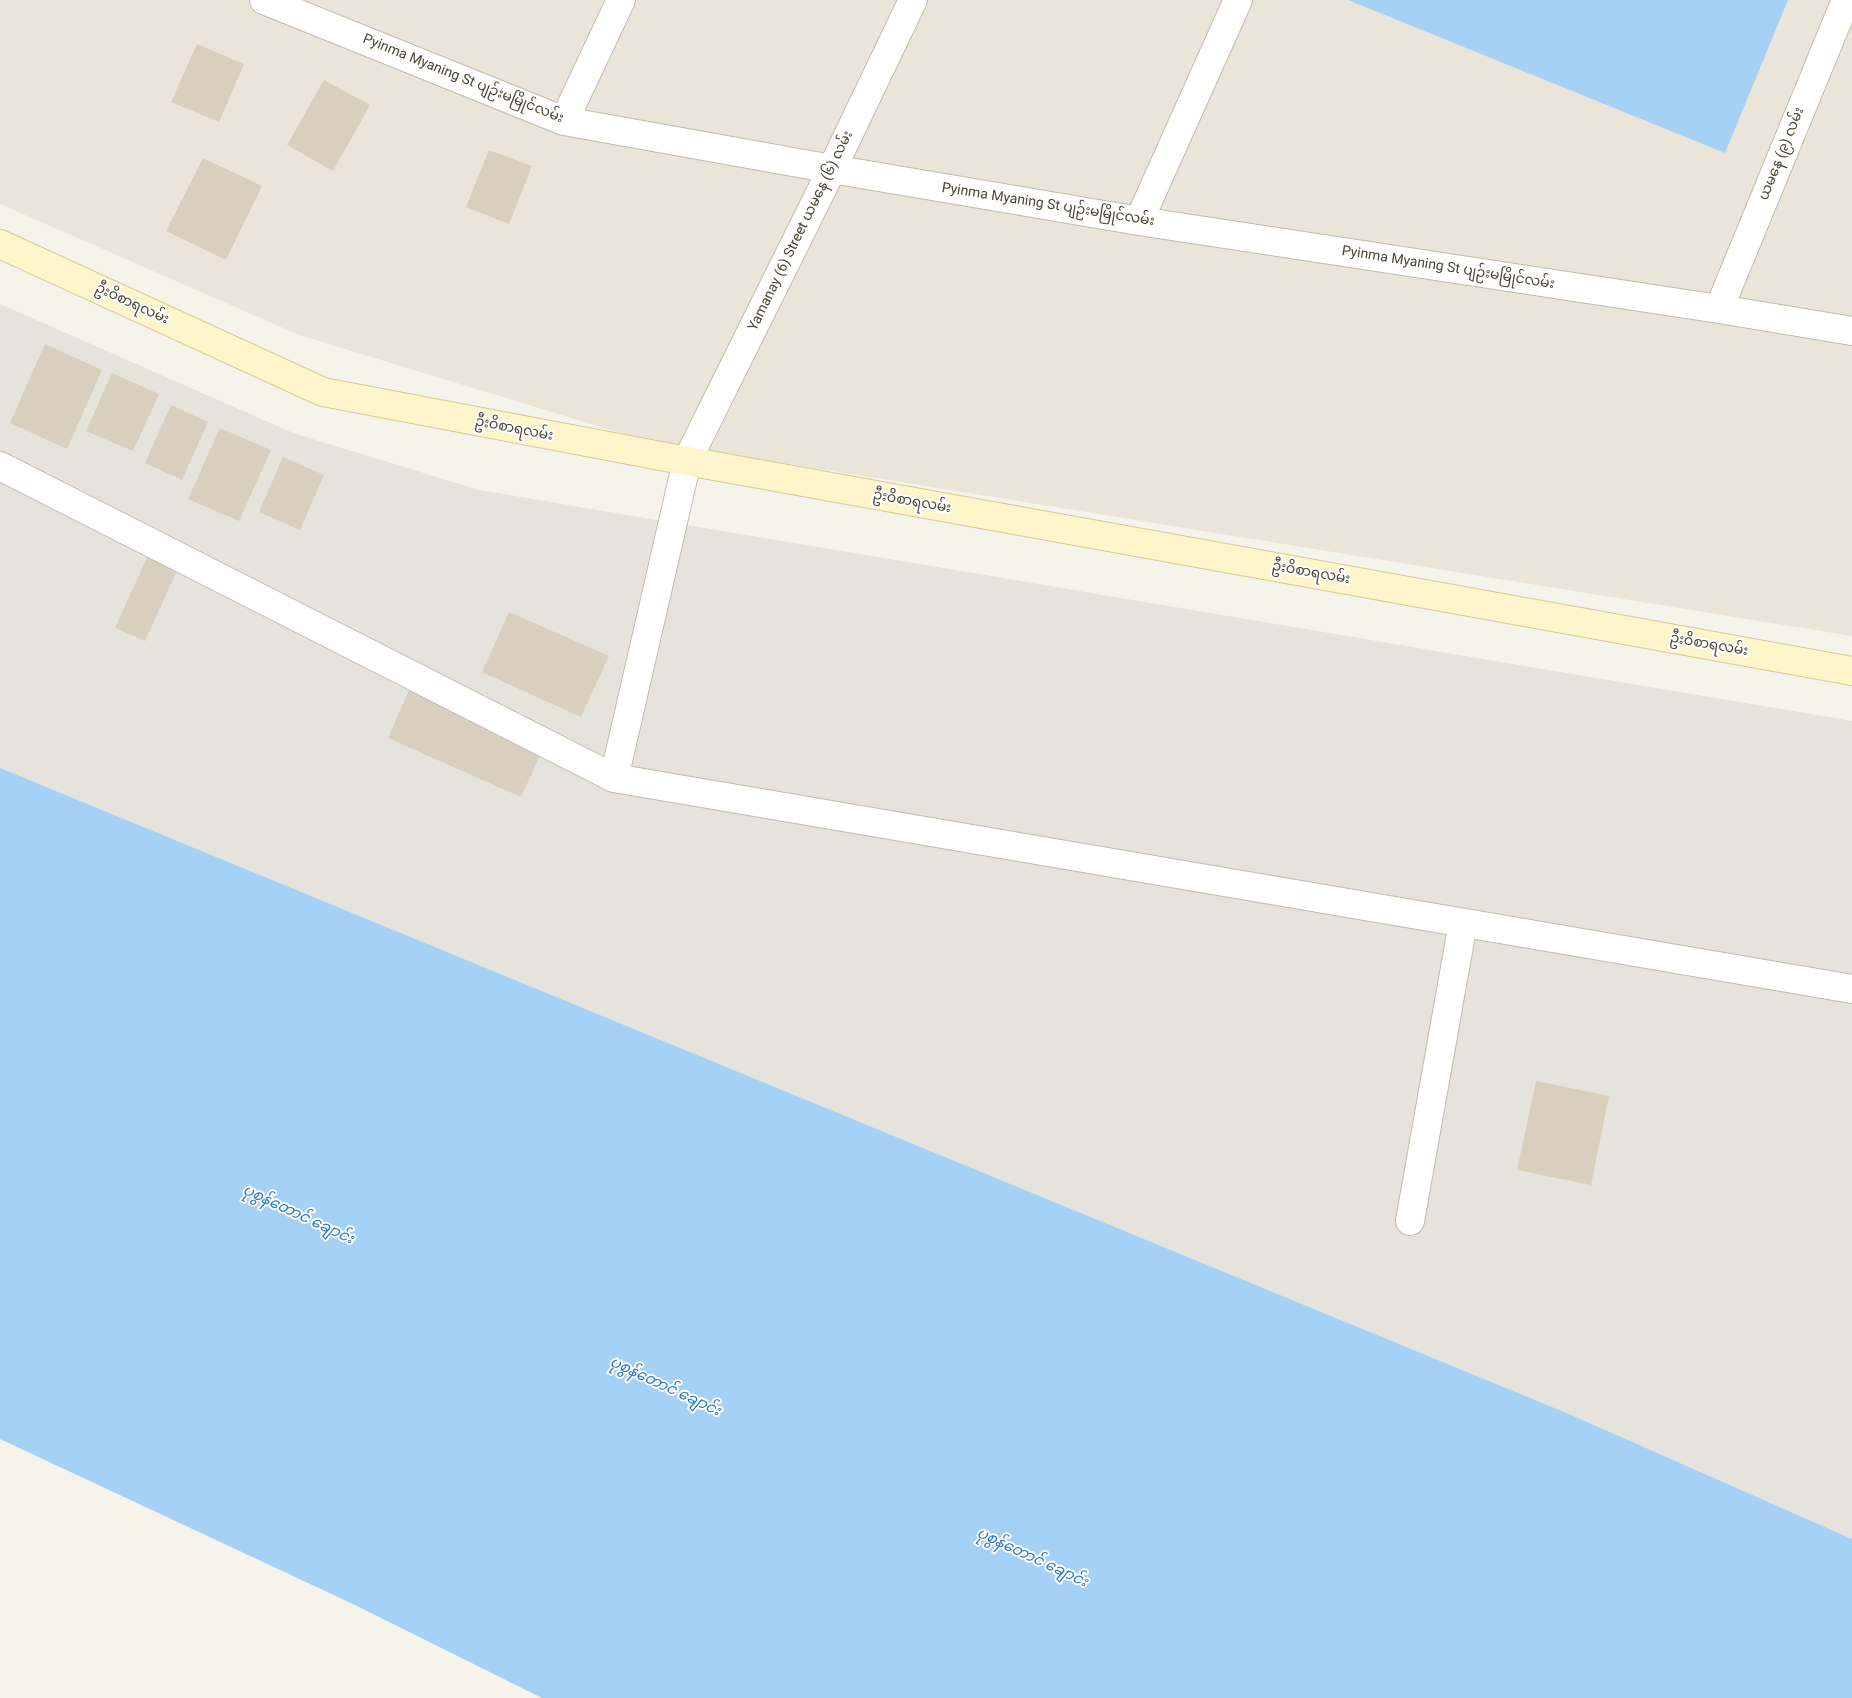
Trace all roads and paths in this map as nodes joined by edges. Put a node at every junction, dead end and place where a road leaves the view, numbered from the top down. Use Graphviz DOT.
graph roads {
  1 [pos="264,0"];
  2 [pos="620,0"];
  3 [pos="913,0"];
  4 [pos="1238,0"];
  5 [pos="1846,0"];
  6 [pos="298,6"];
  7 [pos="564,121"];
  8 [pos="832,169"];
  9 [pos="1139,221"];
  10 [pos="0,244"];
  11 [pos="1719,309"];
  12 [pos="1852,332"];
  13 [pos="688,462"];
  14 [pos="0,466"];
  15 [pos="1852,671"];
  16 [pos="614,778"];
  17 [pos="1463,923"];
  18 [pos="1851,984"];
  19 [pos="1410,1221"];
  1 -- 6 [label="street, Pyinma Myaning St ပျဉ်းမမြိုင်လမ်း"];
  2 -- 7 [label="street"];
  3 -- 8 [label="street, Yamanay (6) Street ယမနေ (၆) လမ်း"];
  4 -- 9 [label="street"];
  5 -- 11 [label="street, ယမနေ (၉) လမ်း"];
  6 -- 7 [label="street, Pyinma Myaning St ပျဉ်းမမြိုင်လမ်း"];
  7 -- 8 [label="street, Pyinma Myaning St ပျဉ်းမမြိုင်လမ်း"];
  8 -- 9 [label="street, Pyinma Myaning St ပျဉ်းမမြိုင်လမ်း"];
  8 -- 13 [label="street, Yamanay (6) Street ယမနေ (၆) လမ်း"];
  9 -- 11 [label="street, Pyinma Myaning St ပျဉ်းမမြိုင်လမ်း"];
  10 -- 13 [label="main road, ဦးဝိစာရလမ်း"];
  11 -- 12 [label="street, Pyinma Myaning St ပျဉ်းမမြိုင်လမ်း"];
  13 -- 15 [label="main road, ဦးဝိစာရလမ်း"];
  13 -- 16 [label="street, Yamanay (6) Street ယမနေ (၆) လမ်း"];
  14 -- 16 [label="street"];
  16 -- 17 [label="street"];
  17 -- 18 [label="street"];
  17 -- 19 [label="street"];
}
